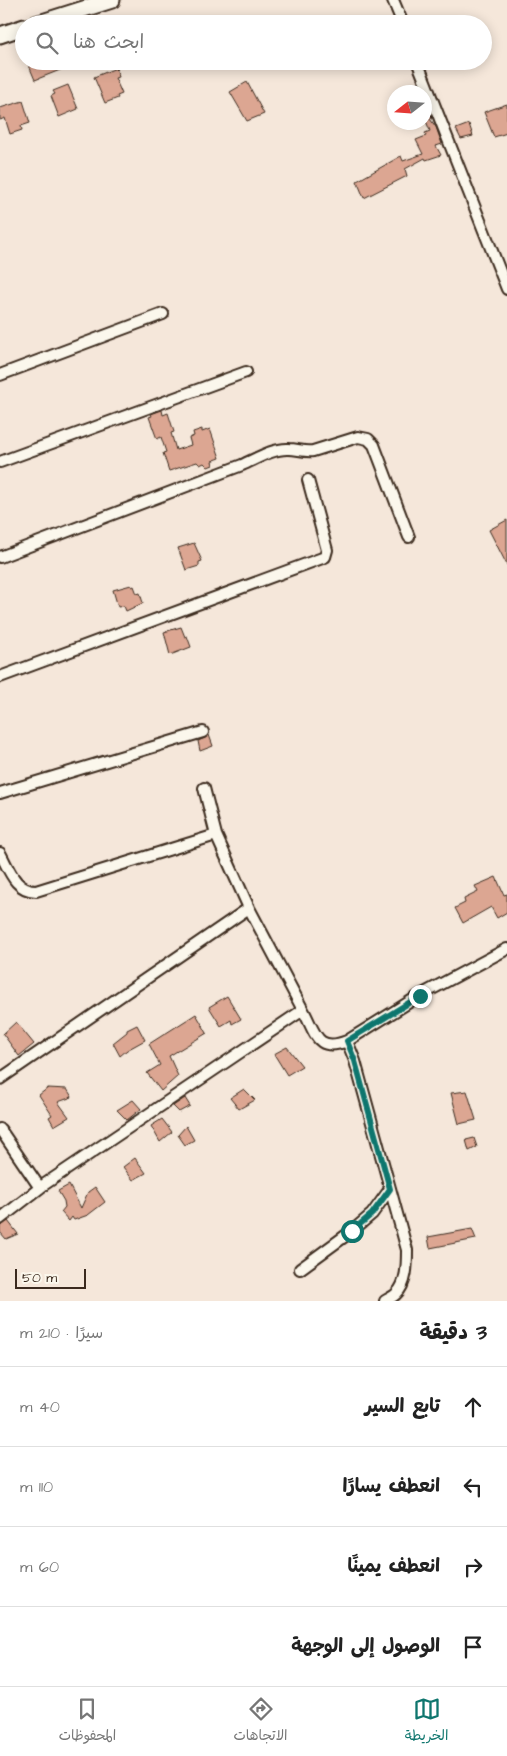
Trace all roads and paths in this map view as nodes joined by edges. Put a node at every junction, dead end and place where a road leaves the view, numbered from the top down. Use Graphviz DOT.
graph roads {
  1 [pos="112,0"];
  2 [pos="393,0"];
  3 [pos="64,15"];
  4 [pos="399,15"];
  5 [pos="15,30"];
  6 [pos="0,35"];
  7 [pos="421,70"];
  8 [pos="507,289"];
  9 [pos="163,314"];
  10 [pos="246,372"];
  11 [pos="0,375"];
  12 [pos="0,462"];
  13 [pos="308,480"];
  14 [pos="409,537"];
  15 [pos="0,557"];
  16 [pos="0,677"];
  17 [pos="203,732"];
  18 [pos="204,788"];
  19 [pos="0,793"];
  20 [pos="216,835"];
  21 [pos="0,853"];
  22 [pos="250,908"];
  23 [pos="507,949"];
  24 [pos="303,1010"];
  25 [pos="347,1041"];
  26 [pos="0,1079"];
  27 [pos="0,1129"];
  28 [pos="40,1188"];
  29 [pos="390,1189"];
  30 [pos="0,1219"];
  31 [pos="300,1269"];
  32 [pos="385,1301"];
  1 -- 3 [label="main road"];
  2 -- 4 [label="street"];
  5 -- 6 [label="main road"];
  7 -- 8 [label="street"];
  9 -- 11 [label="street"];
  10 -- 12 [label="street"];
  13 -- 16 [label="street"];
  14 -- 15 [label="street"];
  17 -- 19 [label="street"];
  18 -- 20 [label="street"];
  20 -- 21 [label="street"];
  20 -- 22 [label="street"];
  22 -- 24 [label="street"];
  22 -- 26 [label="street"];
  23 -- 25 [label="street"];
  24 -- 25 [label="street"];
  24 -- 28 [label="street"];
  25 -- 29 [label="street"];
  27 -- 28 [label="street"];
  28 -- 30 [label="street"];
  29 -- 31 [label="street"];
  29 -- 32 [label="street"];
}
